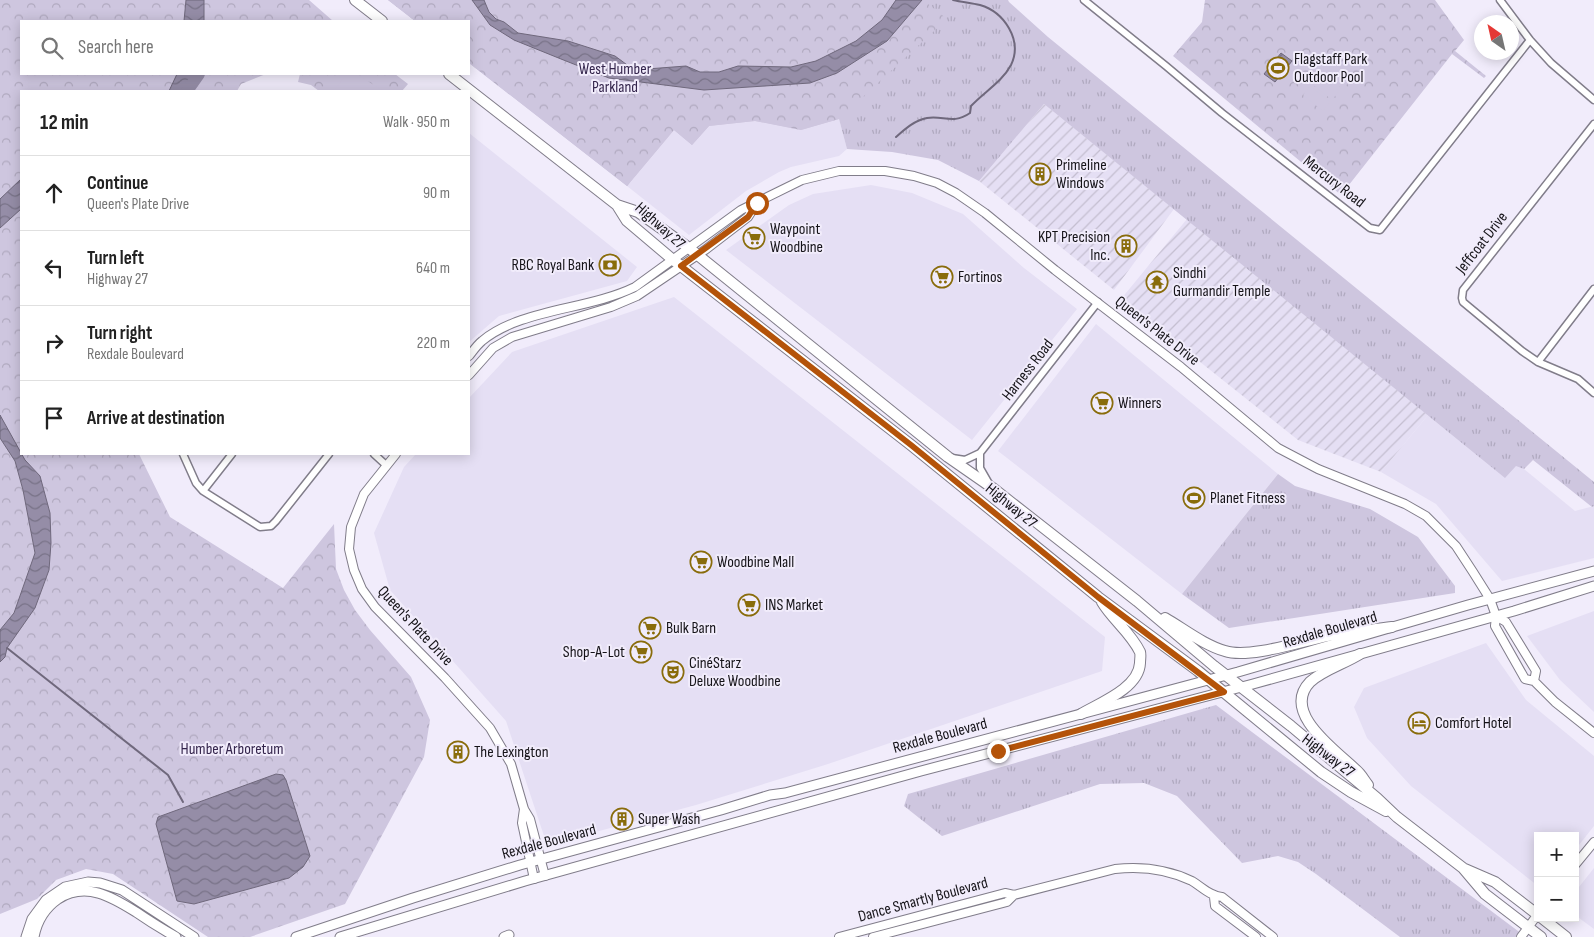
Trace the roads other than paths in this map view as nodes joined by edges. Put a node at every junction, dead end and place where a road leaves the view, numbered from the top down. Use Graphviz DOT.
graph roads {
  1 [pos="355,0"];
  2 [pos="1084,0"];
  3 [pos="1500,0"];
  4 [pos="381,20"];
  5 [pos="1530,40"];
  6 [pos="450,75"];
  7 [pos="470,90"];
  8 [pos="470,90"];
  9 [pos="1594,100"];
  10 [pos="1594,124"];
  11 [pos="757,203"];
  12 [pos="617,205"];
  13 [pos="689,248"];
  14 [pos="697,255"];
  15 [pos="672,259"];
  16 [pos="681,266"];
  17 [pos="1594,289"];
  18 [pos="1098,302"];
  19 [pos="561,310"];
  20 [pos="564,321"];
  21 [pos="470,355"];
  22 [pos="1538,362"];
  23 [pos="470,374"];
  24 [pos="1594,393"];
  25 [pos="980,453"];
  26 [pos="183,455"];
  27 [pos="231,455"];
  28 [pos="328,455"];
  29 [pos="375,455"];
  30 [pos="395,455"];
  31 [pos="948,457"];
  32 [pos="386,465"];
  33 [pos="994,489"];
  34 [pos="203,491"];
  35 [pos="1594,571"];
  36 [pos="1594,586"];
  37 [pos="1098,597"];
  38 [pos="1490,599"];
  39 [pos="1136,601"];
  40 [pos="1496,616"];
  41 [pos="1392,627"];
  42 [pos="1360,654"];
  43 [pos="1227,675"];
  44 [pos="1209,680"];
  45 [pos="1534,681"];
  46 [pos="1242,687"];
  47 [pos="1224,692"];
  48 [pos="1081,714"];
  49 [pos="1594,733"];
  50 [pos="1377,798"];
  51 [pos="524,809"];
  52 [pos="1397,817"];
  53 [pos="1594,842"];
  54 [pos="541,860"];
  55 [pos="1579,860"];
  56 [pos="531,862"];
  57 [pos="1463,868"];
  58 [pos="545,876"];
  59 [pos="534,879"];
  60 [pos="1014,895"];
  61 [pos="1214,897"];
  62 [pos="413,898"];
  63 [pos="1534,912"];
  64 [pos="417,913"];
  65 [pos="1534,920"];
  66 [pos="1547,922"];
  67 [pos="1528,927"];
  68 [pos="26,937"];
  69 [pos="34,937"];
  70 [pos="176,937"];
  71 [pos="194,937"];
  72 [pos="296,937"];
  73 [pos="340,937"];
  74 [pos="839,937"];
  75 [pos="873,937"];
  76 [pos="1256,937"];
  77 [pos="1273,937"];
  78 [pos="1521,937"];
  79 [pos="1541,937"];
  80 [pos="1566,937"];
  1 -- 4 [label="main road"];
  2 -- 5 [label="street, Mercury Road"];
  3 -- 5 [label="street"];
  5 -- 9 [label="street"];
  6 -- 8 [label="main road, Highway 27"];
  7 -- 12 [label="main road, Highway 27"];
  10 -- 22 [label="street, Jeffcoat Drive"];
  11 -- 13 [label="street, Queen's Plate Drive"];
  11 -- 14 [label="street, Queen's Plate Drive"];
  11 -- 18 [label="street, Queen's Plate Drive"];
  12 -- 13 [label="main road, Highway 27"];
  12 -- 15 [label="main road, Highway 27"];
  13 -- 14 [label="main road, Highway 27"];
  13 -- 15 [label="street, Queen's Plate Drive"];
  14 -- 16 [label="street, Queen's Plate Drive"];
  14 -- 31 [label="main road, Highway 27"];
  15 -- 16 [label="main road, Highway 27"];
  15 -- 19 [label="street, Queen's Plate Drive"];
  16 -- 20 [label="street, Queen's Plate Drive"];
  16 -- 37 [label="main road, Highway 27"];
  17 -- 22 [label="street"];
  18 -- 25 [label="street, Harness Road"];
  18 -- 38 [label="street, Queen's Plate Drive"];
  19 -- 20 [label="street"];
  19 -- 21 [label="street, Queen's Plate Drive"];
  20 -- 23 [label="street, Queen's Plate Drive"];
  22 -- 24 [label="street, Jeffcoat Drive"];
  25 -- 31 [label="street"];
  25 -- 33 [label="street"];
  26 -- 34 [label="street"];
  27 -- 34 [label="street"];
  28 -- 34 [label="street"];
  29 -- 32 [label="street"];
  30 -- 32 [label="street, Queen's Plate Drive"];
  31 -- 33 [label="main road, Highway 27"];
  32 -- 51 [label="street, Queen's Plate Drive"];
  33 -- 39 [label="main road, Highway 27"];
  35 -- 38 [label="main road, Rexdale Boulevard"];
  36 -- 40 [label="main road, Rexdale Boulevard"];
  37 -- 44 [label="main road, Highway 27"];
  37 -- 48 [label="main road"];
  38 -- 40 [label="street, Queen's Plate Drive"];
  38 -- 41 [label="main road, Rexdale Boulevard"];
  39 -- 41 [label="main road"];
  39 -- 43 [label="main road, Highway 27"];
  40 -- 42 [label="main road, Rexdale Boulevard"];
  40 -- 45 [label="street, Queen's Plate Drive"];
  40 -- 45 [label="street, Queen's Plate Drive"];
  41 -- 43 [label="main road, Rexdale Boulevard"];
  42 -- 46 [label="main road, Rexdale Boulevard"];
  42 -- 50 [label="main road"];
  43 -- 44 [label="main road, Rexdale Boulevard"];
  43 -- 46 [label="main road, Highway 27"];
  44 -- 47 [label="main road, Highway 27"];
  44 -- 48 [label="main road, Rexdale Boulevard"];
  45 -- 49 [label="street, Queen's Plate Drive"];
  46 -- 47 [label="main road, Rexdale Boulevard"];
  46 -- 50 [label="main road, Highway 27"];
  47 -- 52 [label="main road, Highway 27"];
  47 -- 58 [label="main road, Rexdale Boulevard"];
  48 -- 54 [label="main road, Rexdale Boulevard"];
  50 -- 52 [label="main road, Highway 27"];
  51 -- 54 [label="street, Queen's Plate Drive"];
  51 -- 56 [label="street, Queen's Plate Drive"];
  52 -- 57 [label="main road, Highway 27"];
  53 -- 55 [label="street"];
  54 -- 56 [label="main road, Rexdale Boulevard"];
  54 -- 58 [label="street, Queen's Plate Drive"];
  56 -- 59 [label="street, Queen's Plate Drive"];
  56 -- 62 [label="main road, Rexdale Boulevard"];
  57 -- 63 [label="main road, Highway 27"];
  57 -- 67 [label="main road, Highway 27"];
  58 -- 59 [label="main road, Rexdale Boulevard"];
  59 -- 64 [label="main road, Rexdale Boulevard"];
  60 -- 61 [label="street, Dance Smartly Boulevard"];
  60 -- 74 [label="street, Dance Smartly Boulevard"];
  60 -- 75 [label="street, Dance Smartly Boulevard"];
  61 -- 76 [label="street, Dance Smartly Boulevard"];
  61 -- 77 [label="street, Dance Smartly Boulevard"];
  62 -- 64 [label="main road"];
  62 -- 72 [label="main road, Rexdale Boulevard"];
  64 -- 73 [label="main road, Rexdale Boulevard"];
  65 -- 67 [label="street"];
  66 -- 80 [label="main road"];
  67 -- 78 [label="street"];
  67 -- 79 [label="main road, Highway 27"];
  68 -- 71 [label="main road"];
  69 -- 70 [label="main road"];
}
